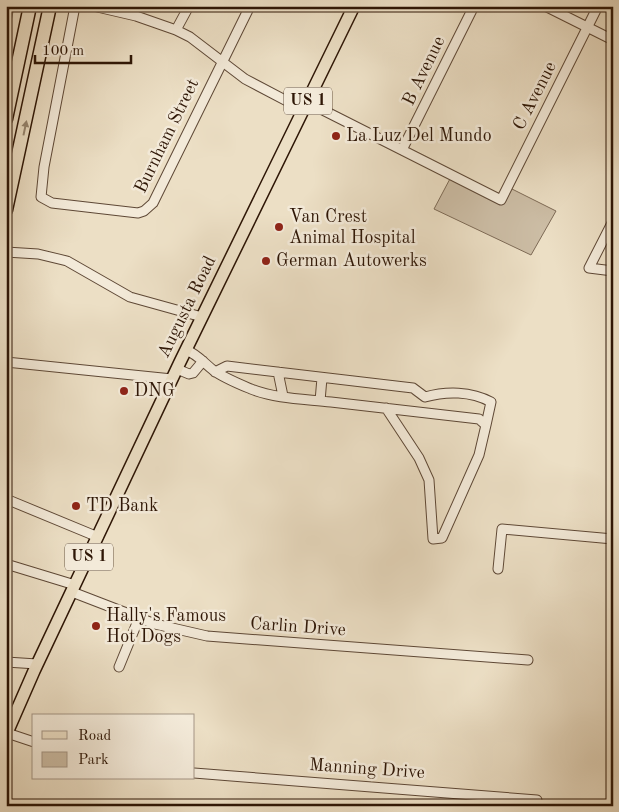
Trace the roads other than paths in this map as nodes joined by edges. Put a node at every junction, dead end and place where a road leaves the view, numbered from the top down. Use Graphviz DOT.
graph roads {
  1 [pos="9,6"];
  2 [pos="30,6"];
  3 [pos="50,6"];
  4 [pos="75,6"];
  5 [pos="94,6"];
  6 [pos="189,6"];
  7 [pos="250,6"];
  8 [pos="354,6"];
  9 [pos="474,6"];
  10 [pos="545,6"];
  11 [pos="598,6"];
  12 [pos="6,21"];
  13 [pos="588,28"];
  14 [pos="176,30"];
  15 [pos="613,40"];
  16 [pos="222,61"];
  17 [pos="306,106"];
  18 [pos="6,119"];
  19 [pos="402,150"];
  20 [pos="6,210"];
  21 [pos="613,221"];
  22 [pos="6,252"];
  23 [pos="613,271"];
  24 [pos="202,317"];
  25 [pos="186,350"];
  26 [pos="202,361"];
  27 [pos="7,364"];
  28 [pos="215,372"];
  29 [pos="278,372"];
  30 [pos="174,374"];
  31 [pos="322,378"];
  32 [pos="283,396"];
  33 [pos="425,398"];
  34 [pos="320,401"];
  35 [pos="386,408"];
  36 [pos="423,412"];
  37 [pos="486,425"];
  38 [pos="6,499"];
  39 [pos="98,537"];
  40 [pos="613,539"];
  41 [pos="6,564"];
  42 [pos="498,569"];
  43 [pos="74,588"];
  44 [pos="139,618"];
  45 [pos="528,660"];
  46 [pos="6,662"];
  47 [pos="37,664"];
  48 [pos="119,667"];
  49 [pos="7,734"];
  50 [pos="32,741"];
  51 [pos="195,773"];
  52 [pos="537,800"];
  1 -- 12 [label="street"];
  2 -- 18 [label="highway"];
  20 -- 3 [label="highway, one-way"];
  4 -- 16 [label="street, Burnham Street"];
  5 -- 14 [label="street"];
  6 -- 14 [label="street"];
  7 -- 16 [label="street, Burnham Street"];
  8 -- 17 [label="main road, Augusta Road / US 1"];
  9 -- 19 [label="street, B Avenue"];
  10 -- 13 [label="street"];
  11 -- 13 [label="street, C Avenue"];
  13 -- 15 [label="street"];
  13 -- 19 [label="street, C Avenue"];
  14 -- 16 [label="street"];
  16 -- 17 [label="street"];
  17 -- 19 [label="street"];
  17 -- 24 [label="main road, Augusta Road / US 1"];
  21 -- 23 [label="street"];
  22 -- 24 [label="street"];
  24 -- 25 [label="main road, Augusta Road / US 1"];
  25 -- 26 [label="street"];
  25 -- 30 [label="main road, Augusta Road / US 1"];
  26 -- 28 [label="street"];
  26 -- 30 [label="street"];
  27 -- 30 [label="street"];
  28 -- 29 [label="street"];
  28 -- 32 [label="street"];
  29 -- 31 [label="street"];
  29 -- 32 [label="street"];
  30 -- 39 [label="main road, Augusta Road / US 1"];
  31 -- 33 [label="street"];
  31 -- 34 [label="street"];
  32 -- 34 [label="street"];
  33 -- 36 [label="street"];
  33 -- 37 [label="street"];
  34 -- 35 [label="street"];
  35 -- 36 [label="street"];
  35 -- 37 [label="street"];
  36 -- 37 [label="street"];
  38 -- 39 [label="street"];
  39 -- 43 [label="main road, Augusta Road / US 1"];
  40 -- 42 [label="street"];
  41 -- 43 [label="street, Carlin Drive"];
  43 -- 44 [label="street, Carlin Drive"];
  43 -- 47 [label="main road, Augusta Road / US 1"];
  44 -- 45 [label="street, Carlin Drive"];
  44 -- 48 [label="street"];
  46 -- 47 [label="street"];
  47 -- 49 [label="main road, Augusta Road / US 1"];
  49 -- 50 [label="street"];
  51 -- 52 [label="street, Manning Drive"];
}
